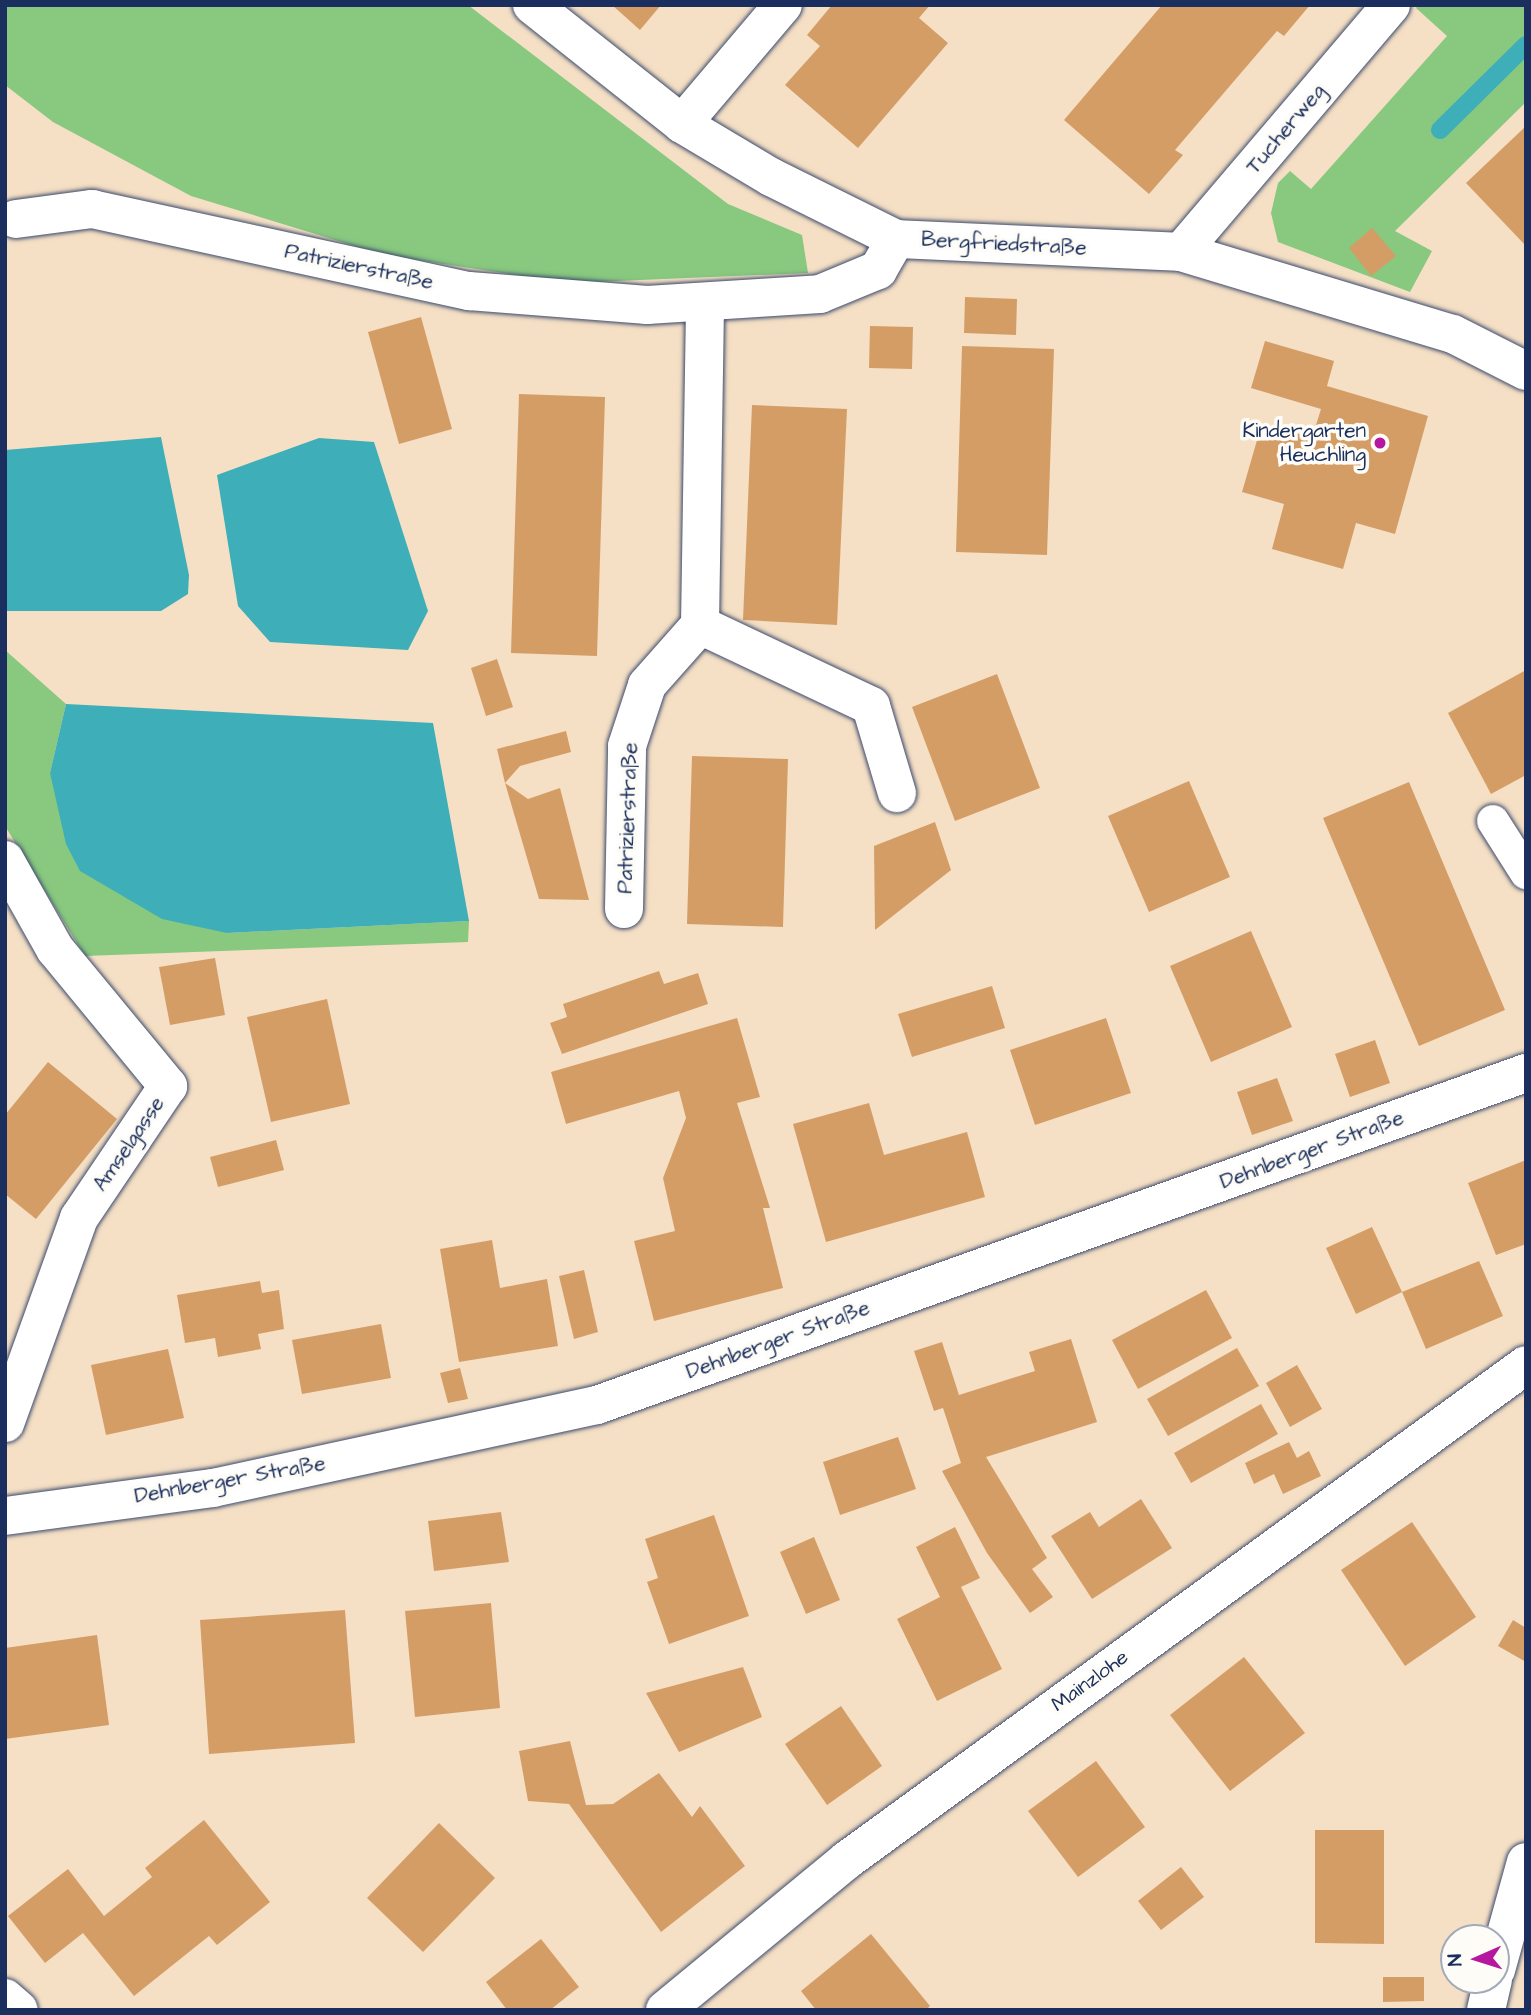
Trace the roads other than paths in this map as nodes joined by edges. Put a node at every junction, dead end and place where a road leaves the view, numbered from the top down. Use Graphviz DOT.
graph roads {
  1 [pos="531,5"];
  2 [pos="783,5"];
  3 [pos="1391,5"];
  4 [pos="682,124"];
  5 [pos="16,219"];
  6 [pos="896,239"];
  7 [pos="1181,252"];
  8 [pos="705,303"];
  9 [pos="1526,371"];
  10 [pos="701,625"];
  11 [pos="897,793"];
  12 [pos="1493,821"];
  13 [pos="5,860"];
  14 [pos="1526,873"];
  15 [pos="624,909"];
  16 [pos="1526,1073"];
  17 [pos="1526,1365"];
  18 [pos="5,1423"];
  19 [pos="5,1516"];
  20 [pos="1523,1872"];
  21 [pos="1509,1924"];
  22 [pos="5,1998"];
  23 [pos="19,2010"];
  24 [pos="665,2010"];
  1 -- 4 [label="street, Bergfriedstraße"];
  2 -- 4 [label="street"];
  3 -- 7 [label="street, Tucherweg"];
  4 -- 6 [label="street, Bergfriedstraße"];
  5 -- 8 [label="street, Patrizierstraße"];
  6 -- 7 [label="street, Bergfriedstraße"];
  6 -- 8 [label="street, Patrizierstraße"];
  7 -- 9 [label="street, Bergfriedstraße"];
  8 -- 10 [label="street"];
  10 -- 11 [label="street"];
  10 -- 15 [label="street, Patrizierstraße"];
  12 -- 14 [label="lane"];
  13 -- 18 [label="street, Amselgasse"];
  16 -- 19 [label="street, Dehnberger Straße"];
  17 -- 24 [label="street, Mainzlohe"];
  20 -- 21 [label="street"];
  22 -- 23 [label="street"];
}
